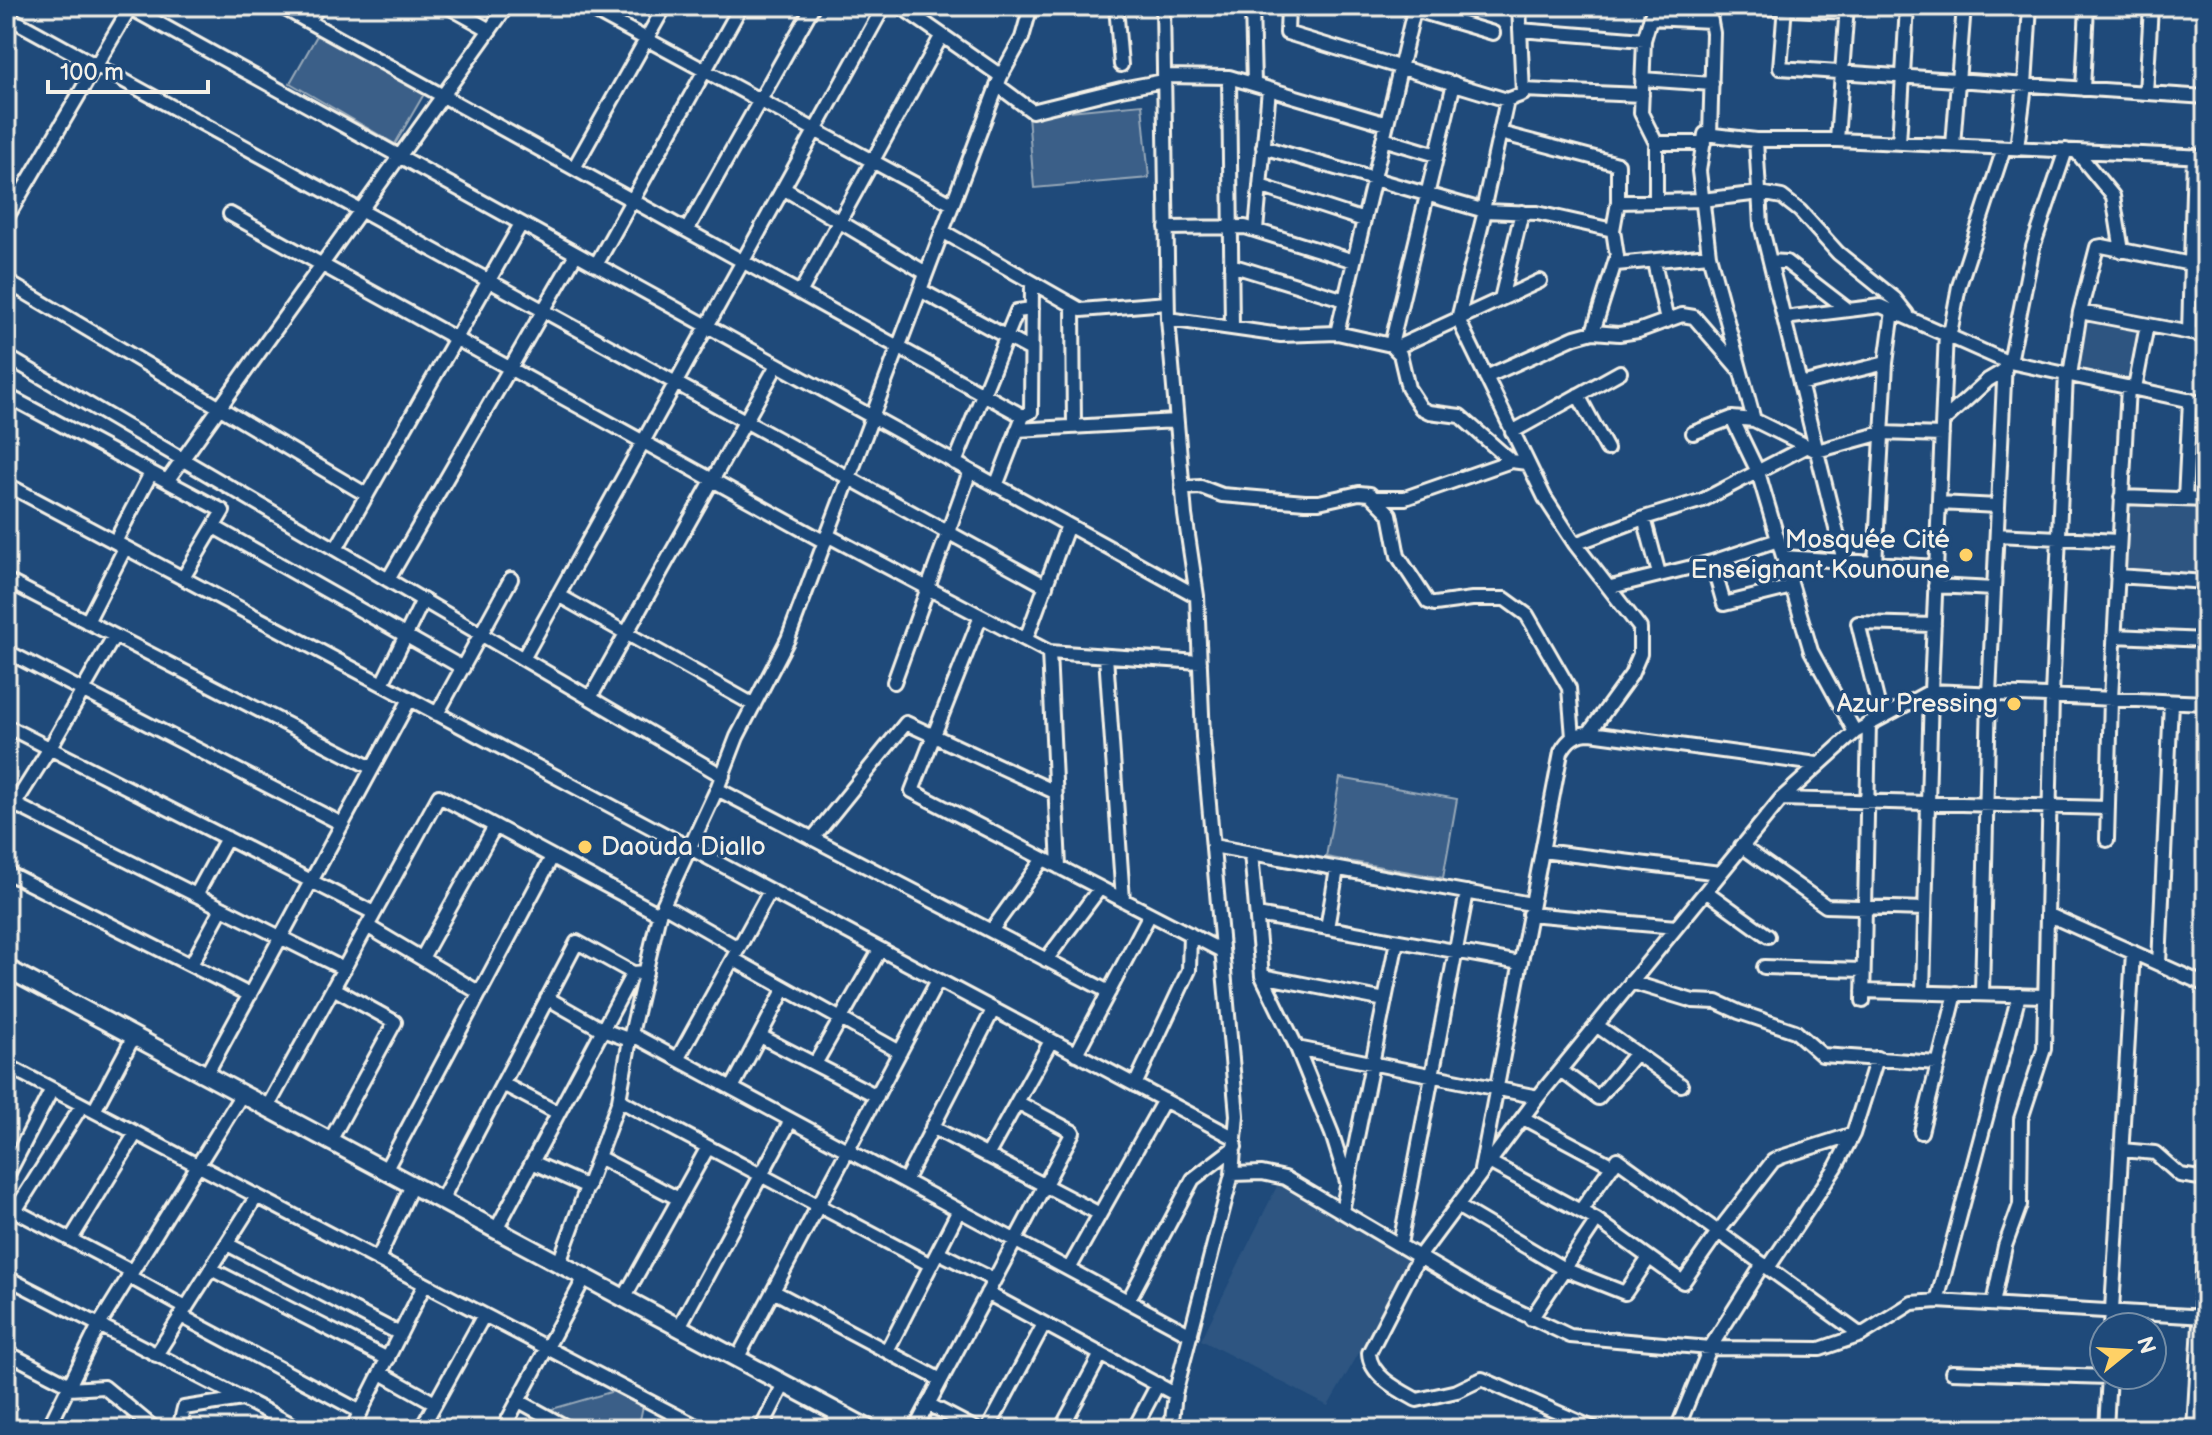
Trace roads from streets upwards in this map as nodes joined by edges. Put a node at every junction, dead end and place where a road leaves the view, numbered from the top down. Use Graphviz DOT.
graph roads {
  1 [pos="280,6"];
  2 [pos="318,6"];
  3 [pos="447,6"];
  4 [pos="507,6"];
  5 [pos="585,6"];
  6 [pos="665,6"];
  7 [pos="741,6"];
  8 [pos="813,6"];
  9 [pos="884,6"];
  10 [pos="900,6"];
  11 [pos="1031,6"];
  12 [pos="1116,6"];
  13 [pos="1163,6"];
  14 [pos="1252,6"];
  15 [pos="1288,6"];
  16 [pos="1519,6"];
  17 [pos="1708,6"];
  18 [pos="1739,6"];
  19 [pos="1907,6"];
  20 [pos="1964,6"];
  21 [pos="2030,6"];
  22 [pos="2087,6"];
  23 [pos="2151,6"];
  24 [pos="130,7"];
  25 [pos="1410,7"];
  26 [pos="1785,7"];
  27 [pos="1846,9"];
  28 [pos="1653,12"];
  29 [pos="6,16"];
  30 [pos="1711,21"];
  31 [pos="309,22"];
  32 [pos="490,30"];
  33 [pos="1520,30"];
  34 [pos="1493,33"];
  35 [pos="942,35"];
  36 [pos="646,39"];
  37 [pos="1644,40"];
  38 [pos="96,65"];
  39 [pos="1121,65"];
  40 [pos="1400,67"];
  41 [pos="705,70"];
  42 [pos="1842,73"];
  43 [pos="1229,77"];
  44 [pos="1904,77"];
  45 [pos="1164,79"];
  46 [pos="1642,79"];
  47 [pos="999,80"];
  48 [pos="1958,80"];
  49 [pos="1454,83"];
  50 [pos="1254,84"];
  51 [pos="1712,84"];
  52 [pos="2025,85"];
  53 [pos="1269,89"];
  54 [pos="2083,89"];
  55 [pos="1523,90"];
  56 [pos="2146,93"];
  57 [pos="442,95"];
  58 [pos="1642,95"];
  59 [pos="2206,97"];
  60 [pos="760,100"];
  61 [pos="1507,100"];
  62 [pos="1387,124"];
  63 [pos="815,130"];
  64 [pos="1500,133"];
  65 [pos="1383,139"];
  66 [pos="1707,139"];
  67 [pos="1756,140"];
  68 [pos="1837,140"];
  69 [pos="1656,143"];
  70 [pos="1899,143"];
  71 [pos="1953,145"];
  72 [pos="1263,147"];
  73 [pos="2011,148"];
  74 [pos="2071,151"];
  75 [pos="1437,155"];
  76 [pos="399,156"];
  77 [pos="2200,156"];
  78 [pos="873,161"];
  79 [pos="574,168"];
  80 [pos="1374,178"];
  81 [pos="1260,186"];
  82 [pos="783,188"];
  83 [pos="1760,193"];
  84 [pos="1427,194"];
  85 [pos="632,200"];
  86 [pos="1702,200"];
  87 [pos="1656,201"];
  88 [pos="1618,202"];
  89 [pos="952,204"];
  90 [pos="360,210"];
  91 [pos="1484,210"];
  92 [pos="1522,212"];
  93 [pos="230,214"];
  94 [pos="6,219"];
  95 [pos="1364,220"];
  96 [pos="840,222"];
  97 [pos="521,224"];
  98 [pos="1231,227"];
  99 [pos="1166,228"];
  100 [pos="687,230"];
  101 [pos="1256,230"];
  102 [pos="1613,230"];
  103 [pos="942,231"];
  104 [pos="2122,251"];
  105 [pos="576,254"];
  106 [pos="1709,255"];
  107 [pos="743,261"];
  108 [pos="1354,261"];
  109 [pos="1770,261"];
  110 [pos="1654,262"];
  111 [pos="1616,264"];
  112 [pos="2191,264"];
  113 [pos="321,265"];
  114 [pos="596,265"];
  115 [pos="1231,265"];
  116 [pos="926,273"];
  117 [pos="488,280"];
  118 [pos="6,281"];
  119 [pos="1540,281"];
  120 [pos="1032,283"];
  121 [pos="920,290"];
  122 [pos="800,293"];
  123 [pos="1501,299"];
  124 [pos="1345,300"];
  125 [pos="1167,303"];
  126 [pos="1073,306"];
  127 [pos="1032,309"];
  128 [pos="1847,309"];
  129 [pos="543,311"];
  130 [pos="1893,311"];
  131 [pos="2080,312"];
  132 [pos="1784,318"];
  133 [pos="1909,318"];
  134 [pos="1168,319"];
  135 [pos="1458,319"];
  136 [pos="1667,321"];
  137 [pos="2147,325"];
  138 [pos="707,326"];
  139 [pos="1232,328"];
  140 [pos="1593,332"];
  141 [pos="1337,333"];
  142 [pos="1948,333"];
  143 [pos="2189,333"];
  144 [pos="1007,336"];
  145 [pos="2206,336"];
  146 [pos="455,339"];
  147 [pos="1393,346"];
  148 [pos="898,347"];
  149 [pos="1031,350"];
  150 [pos="6,356"];
  151 [pos="1886,363"];
  152 [pos="2007,364"];
  153 [pos="777,365"];
  154 [pos="510,369"];
  155 [pos="1740,370"];
  156 [pos="1620,372"];
  157 [pos="2068,374"];
  158 [pos="1486,377"];
  159 [pos="675,383"];
  160 [pos="1800,384"];
  161 [pos="2131,388"];
  162 [pos="983,394"];
  163 [pos="6,395"];
  164 [pos="1578,395"];
  165 [pos="2190,400"];
  166 [pos="2206,404"];
  167 [pos="219,407"];
  168 [pos="1023,416"];
  169 [pos="872,417"];
  170 [pos="1732,418"];
  171 [pos="1754,420"];
  172 [pos="745,421"];
  173 [pos="1176,421"];
  174 [pos="1943,421"];
  175 [pos="1074,427"];
  176 [pos="1017,430"];
  177 [pos="1512,432"];
  178 [pos="1693,433"];
  179 [pos="1882,433"];
  180 [pos="1942,435"];
  181 [pos="643,442"];
  182 [pos="1607,449"];
  183 [pos="1812,449"];
  184 [pos="182,459"];
  185 [pos="1511,461"];
  186 [pos="955,463"];
  187 [pos="1527,463"];
  188 [pos="970,471"];
  189 [pos="1758,472"];
  190 [pos="151,473"];
  191 [pos="849,478"];
  192 [pos="712,480"];
  193 [pos="167,481"];
  194 [pos="6,484"];
  195 [pos="996,486"];
  196 [pos="1182,488"];
  197 [pos="367,495"];
  198 [pos="2121,497"];
  199 [pos="1376,498"];
  200 [pos="2185,499"];
  201 [pos="2206,500"];
  202 [pos="1939,503"];
  203 [pos="1998,506"];
  204 [pos="1644,518"];
  205 [pos="1068,525"];
  206 [pos="214,527"];
  207 [pos="948,533"];
  208 [pos="1997,535"];
  209 [pos="826,538"];
  210 [pos="2058,538"];
  211 [pos="1778,540"];
  212 [pos="2119,541"];
  213 [pos="1575,544"];
  214 [pos="120,545"];
  215 [pos="336,549"];
  216 [pos="1783,557"];
  217 [pos="1844,561"];
  218 [pos="1712,562"];
  219 [pos="1875,564"];
  220 [pos="1936,567"];
  221 [pos="1659,574"];
  222 [pos="2117,576"];
  223 [pos="183,578"];
  224 [pos="511,579"];
  225 [pos="6,580"];
  226 [pos="388,580"];
  227 [pos="2206,582"];
  228 [pos="1046,586"];
  229 [pos="1935,586"];
  230 [pos="1611,587"];
  231 [pos="1792,587"];
  232 [pos="928,588"];
  233 [pos="1994,589"];
  234 [pos="558,595"];
  235 [pos="1197,596"];
  236 [pos="423,600"];
  237 [pos="981,616"];
  238 [pos="87,622"];
  239 [pos="1934,625"];
  240 [pos="626,633"];
  241 [pos="481,634"];
  242 [pos="406,635"];
  243 [pos="114,636"];
  244 [pos="2114,636"];
  245 [pos="1026,639"];
  246 [pos="2206,640"];
  247 [pos="6,651"];
  248 [pos="1049,652"];
  249 [pos="1106,656"];
  250 [pos="523,659"];
  251 [pos="1200,662"];
  252 [pos="463,668"];
  253 [pos="894,682"];
  254 [pos="382,684"];
  255 [pos="83,691"];
  256 [pos="1931,691"];
  257 [pos="1989,694"];
  258 [pos="2052,696"];
  259 [pos="590,698"];
  260 [pos="410,699"];
  261 [pos="2111,699"];
  262 [pos="2171,702"];
  263 [pos="2206,703"];
  264 [pos="754,705"];
  265 [pos="437,714"];
  266 [pos="1881,716"];
  267 [pos="1869,723"];
  268 [pos="6,726"];
  269 [pos="1855,732"];
  270 [pos="1589,733"];
  271 [pos="934,736"];
  272 [pos="1573,737"];
  273 [pos="50,748"];
  274 [pos="1817,764"];
  275 [pos="372,768"];
  276 [pos="723,776"];
  277 [pos="717,789"];
  278 [pos="1055,792"];
  279 [pos="1781,799"];
  280 [pos="1867,801"];
  281 [pos="10,802"];
  282 [pos="1928,803"];
  283 [pos="1987,804"];
  284 [pos="2049,806"];
  285 [pos="2108,808"];
  286 [pos="6,818"];
  287 [pos="342,824"];
  288 [pos="495,826"];
  289 [pos="227,838"];
  290 [pos="813,838"];
  291 [pos="2107,840"];
  292 [pos="1213,846"];
  293 [pos="1741,846"];
  294 [pos="689,848"];
  295 [pos="1542,851"];
  296 [pos="1251,853"];
  297 [pos="552,857"];
  298 [pos="1043,859"];
  299 [pos="1059,867"];
  300 [pos="1337,869"];
  301 [pos="6,872"];
  302 [pos="1720,873"];
  303 [pos="311,881"];
  304 [pos="1100,888"];
  305 [pos="770,891"];
  306 [pos="1467,892"];
  307 [pos="1707,892"];
  308 [pos="196,895"];
  309 [pos="1123,900"];
  310 [pos="1865,907"];
  311 [pos="222,908"];
  312 [pos="1530,909"];
  313 [pos="1925,909"];
  314 [pos="661,910"];
  315 [pos="374,913"];
  316 [pos="1150,914"];
  317 [pos="2047,914"];
  318 [pos="1257,915"];
  319 [pos="367,926"];
  320 [pos="1676,927"];
  321 [pos="1327,928"];
  322 [pos="991,931"];
  323 [pos="1190,934"];
  324 [pos="1768,936"];
  325 [pos="281,938"];
  326 [pos="1397,941"];
  327 [pos="880,950"];
  328 [pos="1222,951"];
  329 [pos="1456,952"];
  330 [pos="2133,952"];
  331 [pos="736,954"];
  332 [pos="422,958"];
  333 [pos="1046,960"];
  334 [pos="1520,963"];
  335 [pos="2159,964"];
  336 [pos="191,965"];
  337 [pos="1764,967"];
  338 [pos="6,968"];
  339 [pos="344,969"];
  340 [pos="1863,970"];
  341 [pos="639,972"];
  342 [pos="1262,976"];
  343 [pos="938,980"];
  344 [pos="1631,982"];
  345 [pos="2206,985"];
  346 [pos="333,988"];
  347 [pos="785,988"];
  348 [pos="1109,992"];
  349 [pos="1923,992"];
  350 [pos="480,993"];
  351 [pos="1956,993"];
  352 [pos="1982,994"];
  353 [pos="250,995"];
  354 [pos="2019,995"];
  355 [pos="2043,996"];
  356 [pos="547,998"];
  357 [pos="1385,1000"];
  358 [pos="993,1010"];
  359 [pos="841,1019"];
  360 [pos="1596,1025"];
  361 [pos="603,1030"];
  362 [pos="134,1036"];
  363 [pos="760,1036"];
  364 [pos="631,1037"];
  365 [pos="1051,1041"];
  366 [pos="1297,1048"];
  367 [pos="900,1052"];
  368 [pos="1636,1053"];
  369 [pos="1076,1054"];
  370 [pos="678,1058"];
  371 [pos="1877,1058"];
  372 [pos="1372,1063"];
  373 [pos="1937,1063"];
  374 [pos="815,1064"];
  375 [pos="6,1065"];
  376 [pos="1560,1070"];
  377 [pos="206,1075"];
  378 [pos="1432,1075"];
  379 [pos="503,1084"];
  380 [pos="1135,1085"];
  381 [pos="1681,1085"];
  382 [pos="732,1088"];
  383 [pos="1496,1088"];
  384 [pos="52,1089"];
  385 [pos="242,1094"];
  386 [pos="877,1096"];
  387 [pos="1538,1097"];
  388 [pos="619,1100"];
  389 [pos="1164,1100"];
  390 [pos="1017,1102"];
  391 [pos="88,1108"];
  392 [pos="267,1108"];
  393 [pos="558,1113"];
  394 [pos="1523,1118"];
  395 [pos="791,1120"];
  396 [pos="932,1127"];
  397 [pos="1921,1132"];
  398 [pos="136,1133"];
  399 [pos="1853,1134"];
  400 [pos="330,1141"];
  401 [pos="1235,1143"];
  402 [pos="708,1147"];
  403 [pos="848,1150"];
  404 [pos="2122,1150"];
  405 [pos="987,1156"];
  406 [pos="598,1157"];
  407 [pos="532,1162"];
  408 [pos="1489,1162"];
  409 [pos="198,1166"];
  410 [pos="1613,1166"];
  411 [pos="385,1171"];
  412 [pos="1232,1174"];
  413 [pos="1480,1174"];
  414 [pos="761,1175"];
  415 [pos="6,1178"];
  416 [pos="2206,1179"];
  417 [pos="905,1181"];
  418 [pos="412,1185"];
  419 [pos="1348,1185"];
  420 [pos="1045,1186"];
  421 [pos="588,1187"];
  422 [pos="257,1196"];
  423 [pos="679,1199"];
  424 [pos="441,1201"];
  425 [pos="819,1205"];
  426 [pos="1457,1206"];
  427 [pos="11,1208"];
  428 [pos="959,1210"];
  429 [pos="1342,1211"];
  430 [pos="1580,1211"];
  431 [pos="1100,1214"];
  432 [pos="1597,1220"];
  433 [pos="496,1230"];
  434 [pos="1718,1232"];
  435 [pos="71,1239"];
  436 [pos="1016,1240"];
  437 [pos="227,1244"];
  438 [pos="1400,1244"];
  439 [pos="938,1252"];
  440 [pos="2206,1255"];
  441 [pos="1418,1258"];
  442 [pos="1649,1258"];
  443 [pos="378,1259"];
  444 [pos="559,1263"];
  445 [pos="931,1265"];
  446 [pos="1766,1266"];
  447 [pos="211,1269"];
  448 [pos="1069,1269"];
  449 [pos="1564,1269"];
  450 [pos="130,1274"];
  451 [pos="6,1277"];
  452 [pos="585,1277"];
  453 [pos="994,1280"];
  454 [pos="425,1284"];
  455 [pos="773,1291"];
  456 [pos="987,1293"];
  457 [pos="624,1298"];
  458 [pos="1128,1301"];
  459 [pos="1937,1301"];
  460 [pos="1993,1304"];
  461 [pos="2112,1310"];
  462 [pos="183,1312"];
  463 [pos="484,1315"];
  464 [pos="2204,1316"];
  465 [pos="1531,1319"];
  466 [pos="1044,1324"];
  467 [pos="99,1325"];
  468 [pos="679,1327"];
  469 [pos="400,1334"];
  470 [pos="1191,1335"];
  471 [pos="1861,1335"];
  472 [pos="547,1348"];
  473 [pos="1710,1348"];
  474 [pos="887,1351"];
  475 [pos="6,1352"];
  476 [pos="1101,1354"];
  477 [pos="156,1355"];
  478 [pos="388,1359"];
  479 [pos="737,1359"];
  480 [pos="1952,1372"];
  481 [pos="381,1373"];
  482 [pos="2088,1375"];
  483 [pos="941,1380"];
  484 [pos="784,1384"];
  485 [pos="1158,1384"];
  486 [pos="69,1387"];
  487 [pos="2107,1391"];
  488 [pos="1175,1394"];
  489 [pos="242,1399"];
  490 [pos="519,1401"];
  491 [pos="435,1403"];
  492 [pos="928,1404"];
  493 [pos="2202,1407"];
  494 [pos="361,1412"];
  495 [pos="838,1413"];
  496 [pos="354,1428"];
  497 [pos="698,1428"];
  498 [pos="48,1429"];
  499 [pos="155,1429"];
  500 [pos="179,1429"];
  501 [pos="301,1429"];
  502 [pos="421,1429"];
  503 [pos="503,1429"];
  504 [pos="570,1429"];
  505 [pos="761,1429"];
  506 [pos="830,1429"];
  507 [pos="869,1429"];
  508 [pos="915,1429"];
  509 [pos="976,1429"];
  510 [pos="988,1429"];
  511 [pos="1061,1429"];
  512 [pos="1134,1429"];
  513 [pos="1171,1429"];
  514 [pos="1595,1429"];
  515 [pos="1677,1429"];
  516 [pos="2106,1429"];
  517 [pos="2196,1429"];
  1 -- 31 [label="street"];
  2 -- 31 [label="street"];
  3 -- 32 [label="street"];
  4 -- 32 [label="street"];
  5 -- 36 [label="street"];
  6 -- 36 [label="street"];
  7 -- 41 [label="street"];
  8 -- 60 [label="street"];
  9 -- 63 [label="street"];
  10 -- 35 [label="street"];
  11 -- 47 [label="street"];
  12 -- 39 [label="street"];
  13 -- 45 [label="street"];
  14 -- 50 [label="street"];
  15 -- 40 [label="street"];
  16 -- 33 [label="street"];
  17 -- 30 [label="street"];
  18 -- 26 [label="street"];
  19 -- 44 [label="street"];
  20 -- 48 [label="street"];
  21 -- 52 [label="street"];
  22 -- 54 [label="street"];
  23 -- 56 [label="street"];
  24 -- 38 [label="street"];
  24 -- 76 [label="street"];
  25 -- 34 [label="street"];
  25 -- 40 [label="street"];
  26 -- 27 [label="street"];
  26 -- 42 [label="street"];
  27 -- 42 [label="street"];
  28 -- 30 [label="street"];
  28 -- 37 [label="street"];
  29 -- 38 [label="street"];
  30 -- 51 [label="street"];
  31 -- 57 [label="street"];
  32 -- 57 [label="street"];
  33 -- 37 [label="street"];
  33 -- 55 [label="street"];
  35 -- 47 [label="street"];
  35 -- 78 [label="street"];
  36 -- 41 [label="street"];
  36 -- 79 [label="street"];
  37 -- 46 [label="street"];
  38 -- 90 [label="street"];
  38 -- 94 [label="street"];
  40 -- 49 [label="street"];
  40 -- 62 [label="street"];
  41 -- 60 [label="street"];
  41 -- 85 [label="street"];
  42 -- 44 [label="street"];
  42 -- 68 [label="street"];
  43 -- 45 [label="street"];
  43 -- 50 [label="street"];
  43 -- 98 [label="street"];
  44 -- 48 [label="street"];
  44 -- 70 [label="street"];
  45 -- 47 [label="street"];
  45 -- 99 [label="street"];
  46 -- 51 [label="street"];
  46 -- 58 [label="street"];
  47 -- 89 [label="street"];
  48 -- 52 [label="street"];
  48 -- 71 [label="street"];
  49 -- 61 [label="street"];
  49 -- 75 [label="street"];
  50 -- 53 [label="street"];
  51 -- 66 [label="street"];
  52 -- 54 [label="street"];
  52 -- 73 [label="street"];
  53 -- 62 [label="street"];
  53 -- 72 [label="street"];
  54 -- 56 [label="street"];
  55 -- 58 [label="street"];
  55 -- 61 [label="street"];
  56 -- 59 [label="street"];
  57 -- 76 [label="street"];
  57 -- 79 [label="street"];
  58 -- 69 [label="street"];
  60 -- 63 [label="street"];
  60 -- 100 [label="street"];
  61 -- 64 [label="street"];
  62 -- 65 [label="street"];
  63 -- 78 [label="street"];
  63 -- 82 [label="street"];
  64 -- 88 [label="street"];
  64 -- 91 [label="street"];
  65 -- 75 [label="street"];
  65 -- 80 [label="street"];
  66 -- 67 [label="street"];
  66 -- 69 [label="street"];
  66 -- 86 [label="street"];
  67 -- 68 [label="street"];
  67 -- 83 [label="street"];
  68 -- 70 [label="street"];
  69 -- 87 [label="street"];
  70 -- 71 [label="street"];
  71 -- 73 [label="street"];
  72 -- 80 [label="street"];
  72 -- 81 [label="street"];
  73 -- 74 [label="street"];
  73 -- 142 [label="street"];
  74 -- 77 [label="street"];
  74 -- 104 [label="street"];
  74 -- 152 [label="street"];
  75 -- 84 [label="street"];
  76 -- 90 [label="street"];
  76 -- 97 [label="street"];
  77 -- 112 [label="street"];
  78 -- 89 [label="street"];
  78 -- 96 [label="street"];
  79 -- 85 [label="street"];
  80 -- 84 [label="street"];
  80 -- 95 [label="street"];
  81 -- 95 [label="street"];
  81 -- 101 [label="street"];
  82 -- 96 [label="street"];
  82 -- 107 [label="street"];
  83 -- 86 [label="street"];
  83 -- 109 [label="street"];
  83 -- 133 [label="street"];
  84 -- 91 [label="street"];
  84 -- 147 [label="street"];
  85 -- 100 [label="street"];
  85 -- 114 [label="street"];
  86 -- 87 [label="street"];
  86 -- 106 [label="street"];
  87 -- 88 [label="street"];
  88 -- 102 [label="street"];
  89 -- 103 [label="street"];
  90 -- 113 [label="street"];
  90 -- 117 [label="street"];
  91 -- 92 [label="street"];
  91 -- 135 [label="street"];
  92 -- 102 [label="street"];
  92 -- 123 [label="street"];
  93 -- 113 [label="street"];
  95 -- 108 [label="street"];
  96 -- 116 [label="street"];
  96 -- 122 [label="street"];
  97 -- 105 [label="street"];
  97 -- 117 [label="street"];
  98 -- 99 [label="street"];
  98 -- 101 [label="street"];
  98 -- 115 [label="street"];
  99 -- 125 [label="street"];
  100 -- 107 [label="street"];
  101 -- 108 [label="street"];
  102 -- 111 [label="street"];
  103 -- 116 [label="street"];
  103 -- 120 [label="street"];
  104 -- 112 [label="street"];
  104 -- 131 [label="street"];
  105 -- 114 [label="street"];
  105 -- 129 [label="street"];
  106 -- 110 [label="street"];
  106 -- 155 [label="street"];
  107 -- 122 [label="street"];
  107 -- 138 [label="street"];
  108 -- 124 [label="street"];
  109 -- 128 [label="street"];
  109 -- 132 [label="street"];
  110 -- 111 [label="street"];
  110 -- 136 [label="street"];
  111 -- 140 [label="street"];
  112 -- 143 [label="street"];
  113 -- 146 [label="street"];
  113 -- 167 [label="street"];
  114 -- 138 [label="street"];
  115 -- 124 [label="street"];
  115 -- 139 [label="street"];
  116 -- 121 [label="street"];
  117 -- 129 [label="street"];
  117 -- 146 [label="street"];
  118 -- 167 [label="street"];
  119 -- 123 [label="street"];
  120 -- 126 [label="street"];
  120 -- 127 [label="street"];
  121 -- 144 [label="street"];
  121 -- 148 [label="street"];
  122 -- 148 [label="street"];
  123 -- 135 [label="street"];
  124 -- 141 [label="street"];
  125 -- 126 [label="street"];
  125 -- 134 [label="street"];
  126 -- 175 [label="street"];
  127 -- 144 [label="street"];
  127 -- 149 [label="street"];
  128 -- 130 [label="street"];
  128 -- 132 [label="street"];
  129 -- 154 [label="street"];
  129 -- 159 [label="street"];
  130 -- 133 [label="street"];
  130 -- 151 [label="street"];
  131 -- 137 [label="street"];
  131 -- 157 [label="street"];
  132 -- 160 [label="street"];
  133 -- 142 [label="street"];
  134 -- 139 [label="street"];
  134 -- 173 [label="street"];
  135 -- 147 [label="street"];
  135 -- 158 [label="street"];
  136 -- 140 [label="street"];
  136 -- 155 [label="street"];
  137 -- 143 [label="street"];
  137 -- 161 [label="street"];
  138 -- 153 [label="street"];
  138 -- 159 [label="street"];
  139 -- 141 [label="street"];
  140 -- 158 [label="street"];
  141 -- 147 [label="street"];
  142 -- 152 [label="street"];
  142 -- 174 [label="street"];
  143 -- 145 [label="street"];
  144 -- 149 [label="street"];
  144 -- 162 [label="street"];
  146 -- 154 [label="street"];
  146 -- 197 [label="street"];
  147 -- 185 [label="street"];
  148 -- 162 [label="street"];
  148 -- 169 [label="street"];
  149 -- 168 [label="street"];
  150 -- 184 [label="street"];
  151 -- 160 [label="street"];
  151 -- 179 [label="street"];
  152 -- 157 [label="street"];
  152 -- 174 [label="street"];
  152 -- 203 [label="street"];
  153 -- 169 [label="street"];
  153 -- 172 [label="street"];
  154 -- 181 [label="street"];
  154 -- 226 [label="street"];
  155 -- 171 [label="street"];
  156 -- 164 [label="street"];
  157 -- 161 [label="street"];
  157 -- 210 [label="street"];
  158 -- 177 [label="street"];
  159 -- 172 [label="street"];
  159 -- 181 [label="street"];
  160 -- 183 [label="street"];
  161 -- 165 [label="street"];
  161 -- 198 [label="street"];
  162 -- 168 [label="street"];
  162 -- 186 [label="street"];
  163 -- 190 [label="street"];
  164 -- 177 [label="street"];
  164 -- 182 [label="street"];
  165 -- 166 [label="street"];
  165 -- 200 [label="street"];
  167 -- 184 [label="street"];
  167 -- 197 [label="street"];
  168 -- 176 [label="street"];
  169 -- 186 [label="street"];
  169 -- 191 [label="street"];
  170 -- 171 [label="street"];
  170 -- 178 [label="street"];
  170 -- 189 [label="street"];
  171 -- 183 [label="street"];
  172 -- 191 [label="street"];
  172 -- 192 [label="street"];
  173 -- 175 [label="street"];
  173 -- 196 [label="street"];
  174 -- 180 [label="street"];
  175 -- 176 [label="street"];
  176 -- 195 [label="street"];
  177 -- 187 [label="street"];
  179 -- 180 [label="street"];
  179 -- 183 [label="street"];
  179 -- 219 [label="street"];
  180 -- 202 [label="street"];
  181 -- 192 [label="street"];
  181 -- 234 [label="street"];
  183 -- 189 [label="street"];
  183 -- 217 [label="street"];
  184 -- 193 [label="street"];
  184 -- 215 [label="street"];
  185 -- 187 [label="street"];
  185 -- 199 [label="street"];
  186 -- 188 [label="street"];
  187 -- 213 [label="street"];
  188 -- 195 [label="street"];
  188 -- 207 [label="street"];
  189 -- 204 [label="street"];
  189 -- 211 [label="street"];
  190 -- 193 [label="street"];
  190 -- 214 [label="street"];
  191 -- 207 [label="street"];
  191 -- 209 [label="street"];
  192 -- 209 [label="street"];
  192 -- 240 [label="street"];
  193 -- 206 [label="street"];
  194 -- 214 [label="street"];
  195 -- 205 [label="street"];
  196 -- 199 [label="street"];
  196 -- 235 [label="street"];
  197 -- 215 [label="street"];
  198 -- 200 [label="street"];
  198 -- 212 [label="street"];
  199 -- 272 [label="street"];
  200 -- 201 [label="street"];
  202 -- 203 [label="street"];
  202 -- 220 [label="street"];
  203 -- 208 [label="street"];
  204 -- 213 [label="street"];
  204 -- 221 [label="street"];
  205 -- 228 [label="street"];
  205 -- 235 [label="street"];
  206 -- 223 [label="street"];
  206 -- 242 [label="street"];
  207 -- 228 [label="street"];
  207 -- 232 [label="street"];
  208 -- 210 [label="street"];
  208 -- 233 [label="street"];
  209 -- 232 [label="street"];
  209 -- 264 [label="street"];
  210 -- 212 [label="street"];
  210 -- 258 [label="street"];
  211 -- 216 [label="street"];
  211 -- 218 [label="street"];
  212 -- 222 [label="street"];
  213 -- 230 [label="street"];
  214 -- 223 [label="street"];
  214 -- 238 [label="street"];
  215 -- 226 [label="street"];
  216 -- 217 [label="street"];
  216 -- 231 [label="street"];
  217 -- 219 [label="street"];
  218 -- 221 [label="street"];
  218 -- 231 [label="street"];
  219 -- 220 [label="street"];
  220 -- 229 [label="street"];
  221 -- 230 [label="street"];
  222 -- 227 [label="street"];
  222 -- 244 [label="street"];
  223 -- 254 [label="street"];
  224 -- 241 [label="street"];
  225 -- 238 [label="street"];
  226 -- 236 [label="street"];
  228 -- 245 [label="street"];
  229 -- 233 [label="street"];
  229 -- 239 [label="street"];
  230 -- 270 [label="street"];
  231 -- 269 [label="street"];
  232 -- 237 [label="street"];
  232 -- 253 [label="street"];
  233 -- 257 [label="street"];
  234 -- 240 [label="street"];
  234 -- 250 [label="street"];
  235 -- 251 [label="street"];
  236 -- 241 [label="street"];
  236 -- 242 [label="street"];
  237 -- 245 [label="street"];
  237 -- 271 [label="street"];
  238 -- 243 [label="street"];
  239 -- 256 [label="street"];
  239 -- 266 [label="street"];
  240 -- 259 [label="street"];
  240 -- 264 [label="street"];
  241 -- 250 [label="street"];
  241 -- 252 [label="street"];
  242 -- 252 [label="street"];
  242 -- 254 [label="street"];
  243 -- 255 [label="street"];
  243 -- 275 [label="street"];
  244 -- 246 [label="street"];
  244 -- 261 [label="street"];
  245 -- 248 [label="street"];
  247 -- 255 [label="street"];
  248 -- 249 [label="street"];
  248 -- 278 [label="street"];
  249 -- 251 [label="street"];
  249 -- 309 [label="street"];
  250 -- 259 [label="street"];
  251 -- 292 [label="street"];
  252 -- 265 [label="street"];
  254 -- 260 [label="street"];
  255 -- 273 [label="street"];
  255 -- 287 [label="street"];
  256 -- 257 [label="street"];
  256 -- 266 [label="street"];
  256 -- 282 [label="street"];
  257 -- 258 [label="street"];
  257 -- 283 [label="street"];
  258 -- 261 [label="street"];
  258 -- 284 [label="street"];
  259 -- 276 [label="street"];
  260 -- 265 [label="street"];
  260 -- 275 [label="street"];
  261 -- 262 [label="street"];
  261 -- 285 [label="street"];
  262 -- 263 [label="street"];
  262 -- 335 [label="street"];
  264 -- 276 [label="street"];
  265 -- 294 [label="street"];
  266 -- 267 [label="street"];
  267 -- 269 [label="street"];
  267 -- 280 [label="street"];
  268 -- 273 [label="street"];
  269 -- 274 [label="street"];
  270 -- 272 [label="street"];
  270 -- 274 [label="street"];
  271 -- 278 [label="street"];
  271 -- 290 [label="street"];
  271 -- 298 [label="street"];
  272 -- 295 [label="street"];
  273 -- 281 [label="street"];
  273 -- 289 [label="street"];
  274 -- 279 [label="street"];
  275 -- 287 [label="street"];
  276 -- 277 [label="street"];
  277 -- 290 [label="street"];
  277 -- 294 [label="street"];
  278 -- 299 [label="street"];
  279 -- 280 [label="street"];
  279 -- 293 [label="street"];
  280 -- 282 [label="street"];
  280 -- 310 [label="street"];
  281 -- 286 [label="street"];
  281 -- 308 [label="street"];
  282 -- 283 [label="street"];
  282 -- 313 [label="street"];
  283 -- 284 [label="street"];
  283 -- 352 [label="street"];
  284 -- 285 [label="street"];
  284 -- 317 [label="street"];
  285 -- 291 [label="street"];
  287 -- 303 [label="street"];
  288 -- 297 [label="street"];
  288 -- 315 [label="street"];
  288 -- 332 [label="street"];
  289 -- 303 [label="street"];
  289 -- 308 [label="street"];
  290 -- 322 [label="street"];
  292 -- 296 [label="street"];
  292 -- 328 [label="street"];
  293 -- 302 [label="street"];
  293 -- 310 [label="street"];
  294 -- 305 [label="street"];
  294 -- 314 [label="street"];
  295 -- 302 [label="street"];
  295 -- 312 [label="street"];
  296 -- 300 [label="street"];
  296 -- 318 [label="street"];
  297 -- 314 [label="street"];
  297 -- 350 [label="street"];
  298 -- 299 [label="street"];
  298 -- 322 [label="street"];
  299 -- 304 [label="street"];
  300 -- 306 [label="street"];
  300 -- 321 [label="street"];
  301 -- 336 [label="street"];
  302 -- 307 [label="street"];
  303 -- 315 [label="street"];
  303 -- 325 [label="street"];
  304 -- 309 [label="street"];
  304 -- 333 [label="street"];
  305 -- 327 [label="street"];
  305 -- 331 [label="street"];
  306 -- 312 [label="street"];
  306 -- 329 [label="street"];
  307 -- 320 [label="street"];
  307 -- 324 [label="street"];
  308 -- 311 [label="street"];
  309 -- 316 [label="street"];
  310 -- 313 [label="street"];
  310 -- 340 [label="street"];
  311 -- 325 [label="street"];
  311 -- 336 [label="street"];
  312 -- 320 [label="street"];
  312 -- 334 [label="street"];
  313 -- 349 [label="street"];
  314 -- 331 [label="street"];
  314 -- 341 [label="street"];
  315 -- 319 [label="street"];
  316 -- 323 [label="street"];
  316 -- 348 [label="street"];
  317 -- 330 [label="street"];
  317 -- 355 [label="street"];
  318 -- 321 [label="street"];
  318 -- 342 [label="street"];
  319 -- 332 [label="street"];
  319 -- 339 [label="street"];
  320 -- 344 [label="street"];
  321 -- 326 [label="street"];
  322 -- 333 [label="street"];
  323 -- 328 [label="street"];
  323 -- 380 [label="street"];
  325 -- 339 [label="street"];
  325 -- 353 [label="street"];
  326 -- 329 [label="street"];
  326 -- 357 [label="street"];
  327 -- 343 [label="street"];
  327 -- 359 [label="street"];
  328 -- 401 [label="street"];
  329 -- 334 [label="street"];
  329 -- 378 [label="street"];
  330 -- 335 [label="street"];
  330 -- 404 [label="street"];
  331 -- 347 [label="street"];
  331 -- 370 [label="street"];
  332 -- 350 [label="street"];
  333 -- 348 [label="street"];
  334 -- 383 [label="street"];
  335 -- 345 [label="street"];
  336 -- 353 [label="street"];
  337 -- 340 [label="street"];
  338 -- 362 [label="street"];
  339 -- 346 [label="street"];
  340 -- 349 [label="street"];
  341 -- 356 [label="street"];
  341 -- 361 [label="street"];
  341 -- 364 [label="street"];
  342 -- 357 [label="street"];
  342 -- 366 [label="street"];
  343 -- 358 [label="street"];
  343 -- 367 [label="street"];
  344 -- 360 [label="street"];
  344 -- 371 [label="street"];
  346 -- 392 [label="street"];
  346 -- 400 [label="street"];
  347 -- 359 [label="street"];
  347 -- 363 [label="street"];
  348 -- 369 [label="street"];
  349 -- 351 [label="street"];
  350 -- 411 [label="street"];
  351 -- 352 [label="street"];
  351 -- 373 [label="street"];
  352 -- 354 [label="street"];
  353 -- 377 [label="street"];
  354 -- 355 [label="street"];
  354 -- 459 [label="street"];
  355 -- 460 [label="street"];
  356 -- 361 [label="street"];
  356 -- 379 [label="street"];
  357 -- 372 [label="street"];
  358 -- 365 [label="street"];
  358 -- 396 [label="street"];
  359 -- 367 [label="street"];
  359 -- 374 [label="street"];
  360 -- 368 [label="street"];
  360 -- 376 [label="street"];
  361 -- 364 [label="street"];
  361 -- 393 [label="street"];
  362 -- 377 [label="street"];
  362 -- 391 [label="street"];
  363 -- 374 [label="street"];
  363 -- 382 [label="street"];
  364 -- 370 [label="street"];
  364 -- 388 [label="street"];
  365 -- 369 [label="street"];
  365 -- 390 [label="street"];
  366 -- 372 [label="street"];
  366 -- 419 [label="street"];
  367 -- 386 [label="street"];
  368 -- 376 [label="street"];
  368 -- 381 [label="street"];
  369 -- 380 [label="street"];
  370 -- 382 [label="street"];
  371 -- 373 [label="street"];
  371 -- 399 [label="street"];
  372 -- 378 [label="street"];
  372 -- 419 [label="street"];
  373 -- 397 [label="street"];
  374 -- 386 [label="street"];
  375 -- 384 [label="street"];
  376 -- 387 [label="street"];
  377 -- 385 [label="street"];
  378 -- 383 [label="street"];
  378 -- 438 [label="street"];
  379 -- 393 [label="street"];
  379 -- 424 [label="street"];
  380 -- 389 [label="street"];
  382 -- 395 [label="street"];
  383 -- 387 [label="street"];
  383 -- 413 [label="street"];
  384 -- 391 [label="street"];
  384 -- 415 [label="street"];
  385 -- 392 [label="street"];
  385 -- 409 [label="street"];
  386 -- 403 [label="street"];
  387 -- 394 [label="street"];
  388 -- 402 [label="street"];
  388 -- 406 [label="street"];
  389 -- 401 [label="street"];
  389 -- 431 [label="street"];
  390 -- 405 [label="street"];
  390 -- 420 [label="street"];
  391 -- 398 [label="street"];
  391 -- 427 [label="street"];
  392 -- 400 [label="street"];
  393 -- 407 [label="street"];
  394 -- 408 [label="street"];
  394 -- 410 [label="street"];
  395 -- 403 [label="street"];
  395 -- 414 [label="street"];
  396 -- 405 [label="street"];
  396 -- 417 [label="street"];
  398 -- 409 [label="street"];
  398 -- 435 [label="street"];
  399 -- 434 [label="street"];
  399 -- 446 [label="street"];
  400 -- 411 [label="street"];
  401 -- 412 [label="street"];
  401 -- 458 [label="street"];
  402 -- 414 [label="street"];
  402 -- 423 [label="street"];
  403 -- 417 [label="street"];
  403 -- 425 [label="street"];
  404 -- 416 [label="street"];
  404 -- 461 [label="street"];
  405 -- 420 [label="street"];
  406 -- 421 [label="street"];
  406 -- 423 [label="street"];
  407 -- 421 [label="street"];
  407 -- 433 [label="street"];
  408 -- 413 [label="street"];
  408 -- 430 [label="street"];
  409 -- 422 [label="street"];
  409 -- 450 [label="street"];
  410 -- 430 [label="street"];
  410 -- 434 [label="street"];
  411 -- 418 [label="street"];
  412 -- 429 [label="street"];
  412 -- 470 [label="street"];
  413 -- 426 [label="street"];
  414 -- 425 [label="street"];
  414 -- 468 [label="street"];
  417 -- 428 [label="street"];
  418 -- 424 [label="street"];
  418 -- 443 [label="street"];
  419 -- 429 [label="street"];
  420 -- 431 [label="street"];
  420 -- 436 [label="street"];
  421 -- 444 [label="street"];
  422 -- 437 [label="street"];
  422 -- 443 [label="street"];
  423 -- 457 [label="street"];
  424 -- 433 [label="street"];
  425 -- 445 [label="street"];
  425 -- 455 [label="street"];
  426 -- 441 [label="street"];
  426 -- 449 [label="street"];
  427 -- 435 [label="street"];
  428 -- 436 [label="street"];
  428 -- 439 [label="street"];
  429 -- 438 [label="street"];
  430 -- 432 [label="street"];
  431 -- 448 [label="street"];
  432 -- 442 [label="street"];
  432 -- 449 [label="street"];
  433 -- 444 [label="street"];
  434 -- 442 [label="street"];
  434 -- 446 [label="street"];
  435 -- 450 [label="street"];
  436 -- 448 [label="street"];
  436 -- 453 [label="street"];
  437 -- 447 [label="street"];
  437 -- 469 [label="street"];
  438 -- 441 [label="street"];
  439 -- 445 [label="street"];
  439 -- 453 [label="street"];
  440 -- 464 [label="street"];
  441 -- 465 [label="street"];
  441 -- 514 [label="street"];
  442 -- 449 [label="street"];
  443 -- 454 [label="street"];
  444 -- 452 [label="street"];
  445 -- 474 [label="street"];
  446 -- 471 [label="street"];
  446 -- 473 [label="street"];
  447 -- 462 [label="street"];
  447 -- 478 [label="street"];
  448 -- 458 [label="street"];
  449 -- 465 [label="street"];
  450 -- 462 [label="street"];
  450 -- 467 [label="street"];
  451 -- 467 [label="street"];
  452 -- 457 [label="street"];
  452 -- 472 [label="street"];
  453 -- 456 [label="street"];
  454 -- 463 [label="street"];
  454 -- 469 [label="street"];
  455 -- 474 [label="street"];
  455 -- 479 [label="street"];
  456 -- 466 [label="street"];
  456 -- 483 [label="street"];
  457 -- 468 [label="street"];
  458 -- 470 [label="street"];
  459 -- 460 [label="street"];
  459 -- 471 [label="street"];
  460 -- 461 [label="street"];
  461 -- 464 [label="street"];
  462 -- 477 [label="street"];
  462 -- 494 [label="street"];
  463 -- 472 [label="street"];
  463 -- 491 [label="street"];
  464 -- 493 [label="street"];
  465 -- 473 [label="street"];
  466 -- 476 [label="street"];
  466 -- 510 [label="street"];
  467 -- 477 [label="street"];
  467 -- 486 [label="street"];
  468 -- 479 [label="street"];
  469 -- 478 [label="street"];
  470 -- 488 [label="street"];
  471 -- 473 [label="street"];
  472 -- 490 [label="street"];
  472 -- 497 [label="street"];
  473 -- 515 [label="street"];
  474 -- 483 [label="street"];
  475 -- 486 [label="street"];
  476 -- 485 [label="street"];
  476 -- 511 [label="street"];
  477 -- 489 [label="street"];
  478 -- 481 [label="street"];
  479 -- 484 [label="street"];
  480 -- 482 [label="street"];
  481 -- 491 [label="street"];
  481 -- 494 [label="street"];
  483 -- 492 [label="street"];
  484 -- 495 [label="street"];
  484 -- 505 [label="street"];
  485 -- 488 [label="street"];
  485 -- 512 [label="street"];
  486 -- 498 [label="street"];
  486 -- 499 [label="street"];
  487 -- 516 [label="street"];
  488 -- 513 [label="street"];
  489 -- 500 [label="street"];
  489 -- 501 [label="street"];
  490 -- 503 [label="street"];
  490 -- 504 [label="street"];
  491 -- 502 [label="street"];
  492 -- 508 [label="street"];
  492 -- 509 [label="street"];
  493 -- 517 [label="street"];
  494 -- 496 [label="street"];
  495 -- 506 [label="street"];
  495 -- 507 [label="street"];
}
